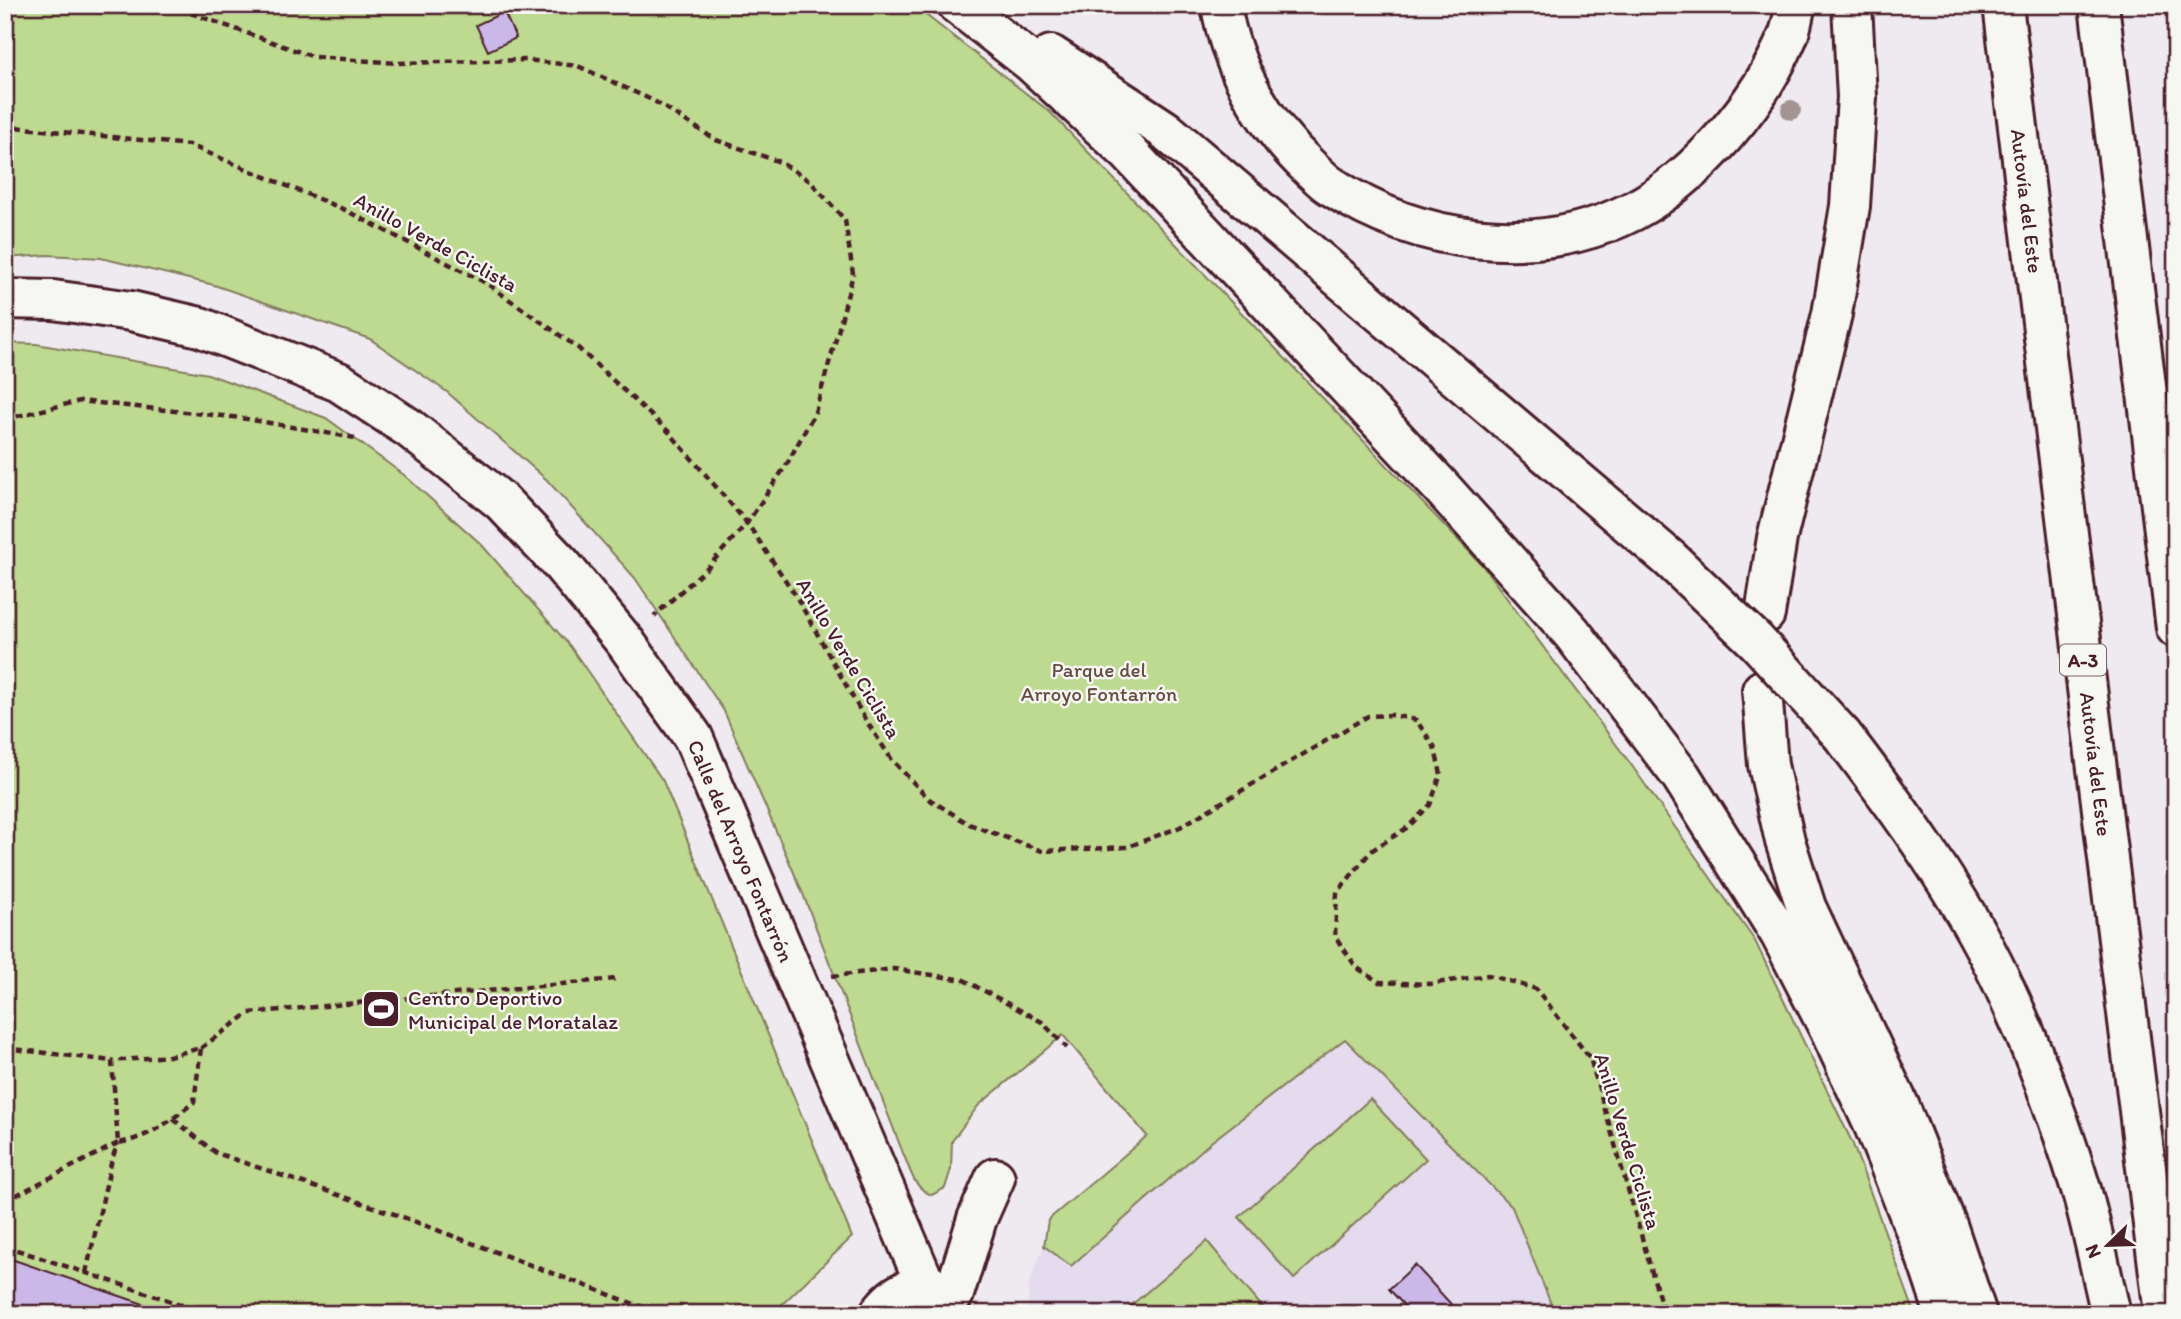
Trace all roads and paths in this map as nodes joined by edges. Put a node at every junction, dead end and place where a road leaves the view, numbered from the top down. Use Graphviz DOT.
graph roads {
  1 [pos="168,5"];
  2 [pos="958,5"];
  3 [pos="976,5"];
  4 [pos="1221,5"];
  5 [pos="1796,5"];
  6 [pos="1852,5"];
  7 [pos="2003,5"];
  8 [pos="2099,5"];
  9 [pos="5,126"];
  10 [pos="5,299"];
  11 [pos="5,419"];
  12 [pos="357,439"];
  13 [pos="747,523"];
  14 [pos="1765,614"];
  15 [pos="653,616"];
  16 [pos="2176,628"];
  17 [pos="1762,690"];
  18 [pos="821,977"];
  19 [pos="616,979"];
  20 [pos="5,1048"];
  21 [pos="201,1048"];
  22 [pos="1067,1048"];
  23 [pos="112,1061"];
  24 [pos="173,1119"];
  25 [pos="118,1143"];
  26 [pos="995,1178"];
  27 [pos="5,1201"];
  28 [pos="5,1247"];
  29 [pos="86,1273"];
  30 [pos="951,1298"];
  31 [pos="879,1313"];
  32 [pos="210,1314"];
  33 [pos="661,1314"];
  34 [pos="1664,1314"];
  35 [pos="1945,1314"];
  36 [pos="1977,1314"];
  37 [pos="2111,1314"];
  38 [pos="2164,1314"];
  1 -- 13 [label="path"];
  2 -- 35 [label="main road"];
  3 -- 37 [label="main road, bridge"];
  4 -- 5 [label="main road"];
  6 -- 14 [label="main road"];
  7 -- 38 [label="main road, Autovía del Este / A-3"];
  8 -- 16 [label="main road"];
  9 -- 13 [label="path, Anillo Verde Ciclista"];
  10 -- 30 [label="main road, Calle del Arroyo Fontarrón"];
  11 -- 12 [label="path"];
  13 -- 15 [label="path"];
  13 -- 34 [label="path, Anillo Verde Ciclista"];
  17 -- 36 [label="main road"];
  18 -- 22 [label="path"];
  19 -- 21 [label="path"];
  20 -- 23 [label="path"];
  21 -- 23 [label="path"];
  21 -- 24 [label="path"];
  23 -- 25 [label="path"];
  24 -- 25 [label="path"];
  24 -- 33 [label="path"];
  25 -- 27 [label="path"];
  25 -- 29 [label="path"];
  26 -- 30 [label="main road"];
  28 -- 29 [label="path"];
  29 -- 32 [label="path"];
  30 -- 31 [label="main road"];
}
